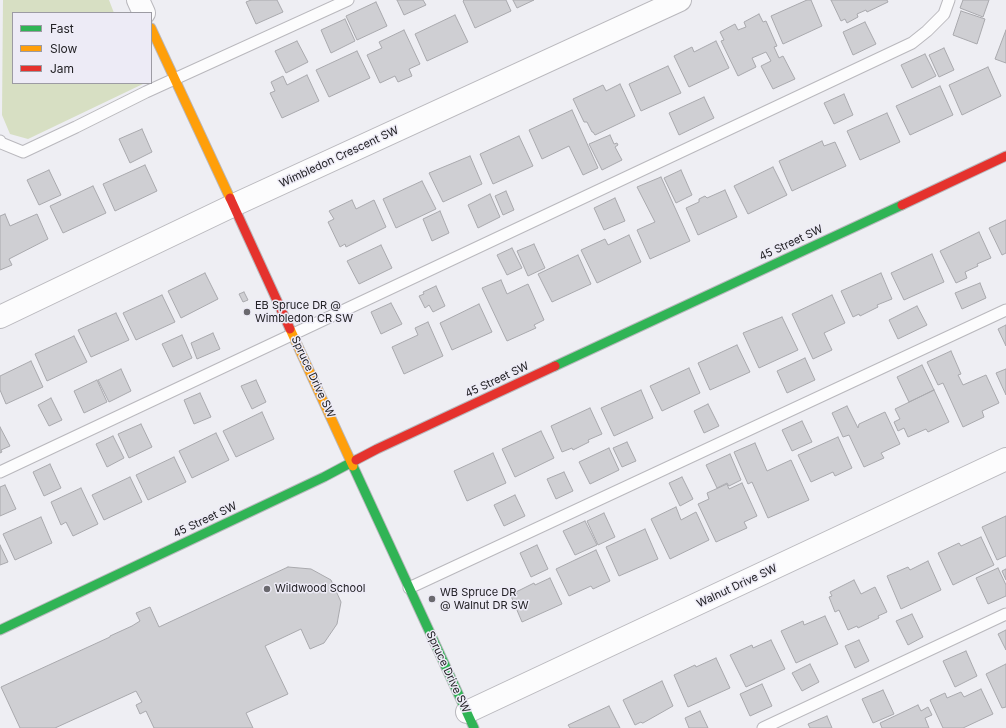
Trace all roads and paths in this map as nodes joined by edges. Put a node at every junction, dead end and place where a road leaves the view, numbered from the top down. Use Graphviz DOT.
graph roads {
  1 [pos="138,0"];
  2 [pos="348,0"];
  3 [pos="680,0"];
  4 [pos="949,0"];
  5 [pos="144,12"];
  6 [pos="152,30"];
  7 [pos="175,79"];
  8 [pos="0,141"];
  9 [pos="1006,156"];
  10 [pos="234,205"];
  11 [pos="1006,310"];
  12 [pos="0,317"];
  13 [pos="293,334"];
  14 [pos="1006,459"];
  15 [pos="352,462"];
  16 [pos="0,472"];
  17 [pos="410,588"];
  18 [pos="1006,614"];
  19 [pos="0,630"];
  20 [pos="471,720"];
  21 [pos="763,728"];
  1 -- 5 [label="street"];
  2 -- 7 [label="lane"];
  3 -- 10 [label="street, Wimbledon Crescent SW"];
  4 -- 13 [label="lane"];
  6 -- 7 [label="street, Spruce Drive SW"];
  7 -- 8 [label="lane"];
  7 -- 10 [label="street, Spruce Drive SW"];
  9 -- 15 [label="street, 45 Street SW"];
  10 -- 12 [label="street, Wimbledon Crescent SW"];
  10 -- 13 [label="street, Spruce Drive SW"];
  11 -- 17 [label="lane"];
  13 -- 15 [label="street, Spruce Drive SW"];
  13 -- 16 [label="lane"];
  14 -- 20 [label="street, Walnut Drive SW"];
  15 -- 17 [label="street, Spruce Drive SW"];
  15 -- 19 [label="street, 45 Street SW"];
  17 -- 20 [label="street, Spruce Drive SW"];
  18 -- 21 [label="lane"];
}
